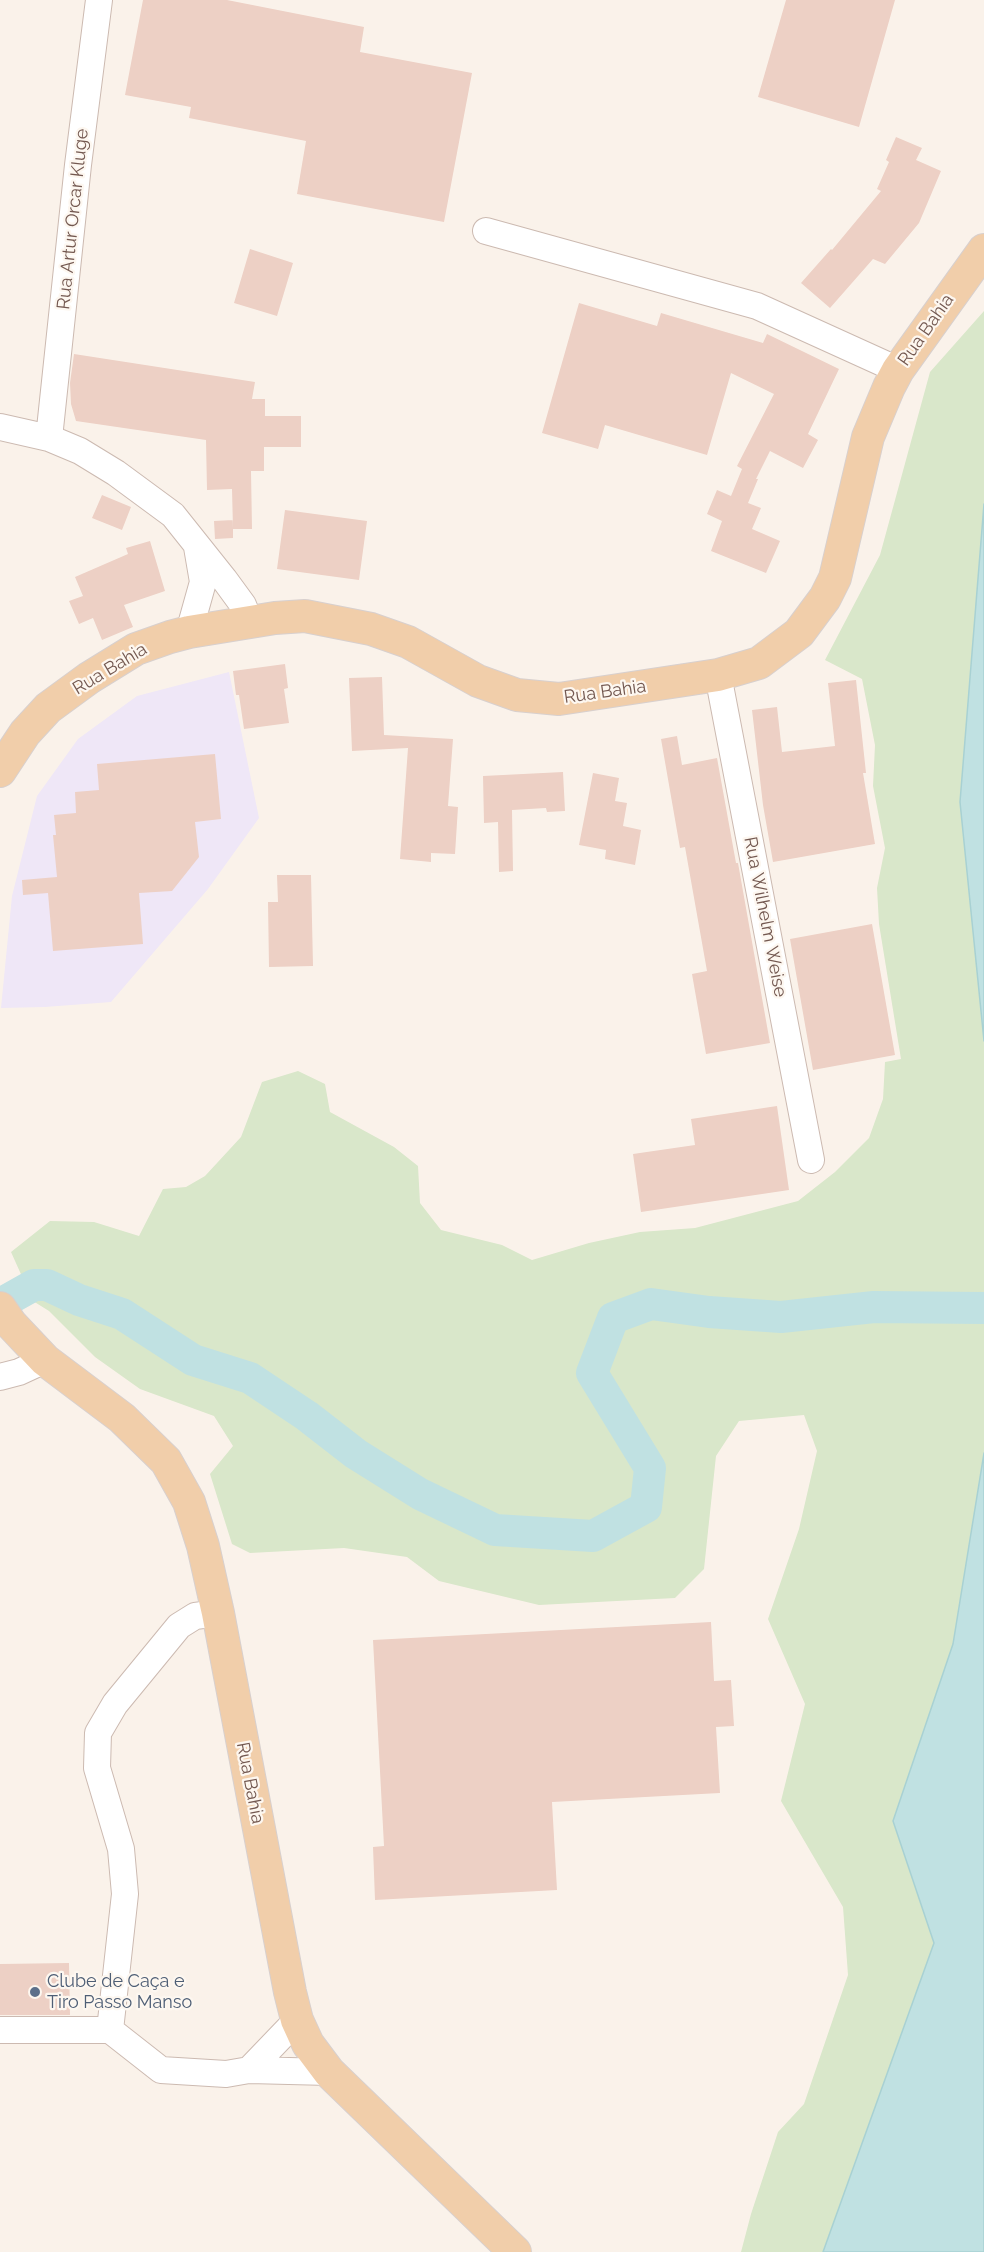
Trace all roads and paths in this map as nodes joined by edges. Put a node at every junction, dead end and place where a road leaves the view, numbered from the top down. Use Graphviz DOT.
graph roads {
  1 [pos="99,0"];
  2 [pos="486,231"];
  3 [pos="984,250"];
  4 [pos="898,370"];
  5 [pos="0,427"];
  6 [pos="49,438"];
  7 [pos="214,581"];
  8 [pos="250,622"];
  9 [pos="189,632"];
  10 [pos="718,675"];
  11 [pos="0,771"];
  12 [pos="811,1160"];
  13 [pos="6,1316"];
  14 [pos="45,1360"];
  15 [pos="0,1377"];
  16 [pos="218,1613"];
  17 [pos="297,2020"];
  18 [pos="0,2030"];
  19 [pos="110,2030"];
  20 [pos="249,2070"];
  21 [pos="329,2072"];
  22 [pos="514,2252"];
  1 -- 6 [label="street, Rua Artur Orcar Kluge"];
  2 -- 4 [label="street"];
  3 -- 4 [label="main road, Rua Bahia"];
  4 -- 10 [label="main road, Rua Bahia"];
  5 -- 6 [label="street"];
  6 -- 7 [label="street"];
  7 -- 8 [label="street"];
  7 -- 9 [label="street"];
  8 -- 9 [label="main road, Rua Bahia"];
  8 -- 10 [label="main road, Rua Bahia"];
  9 -- 11 [label="main road, Rua Bahia"];
  10 -- 12 [label="street, Rua Wilhelm Weise"];
  13 -- 14 [label="main road, Rua Bahia"];
  14 -- 15 [label="street"];
  14 -- 16 [label="main road, Rua Bahia"];
  16 -- 17 [label="main road, Rua Bahia"];
  16 -- 19 [label="street"];
  17 -- 20 [label="street"];
  17 -- 21 [label="main road, Rua Bahia"];
  18 -- 19 [label="street"];
  19 -- 20 [label="street"];
  20 -- 21 [label="street"];
  21 -- 22 [label="main road, Rua Bahia"];
}
